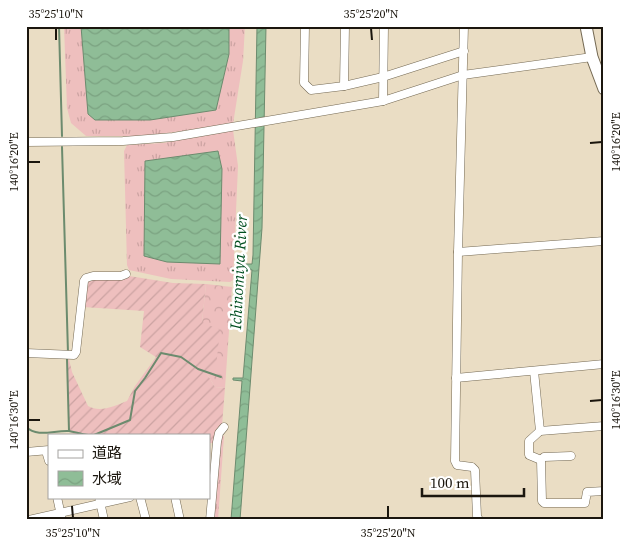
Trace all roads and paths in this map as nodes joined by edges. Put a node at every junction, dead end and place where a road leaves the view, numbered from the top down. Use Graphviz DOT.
graph roads {
  1 [pos="305,26"];
  2 [pos="345,26"];
  3 [pos="384,26"];
  4 [pos="464,26"];
  5 [pos="586,26"];
  6 [pos="464,51"];
  7 [pos="592,57"];
  8 [pos="463,75"];
  9 [pos="383,77"];
  10 [pos="344,86"];
  11 [pos="604,89"];
  12 [pos="383,101"];
  13 [pos="26,142"];
  14 [pos="604,241"];
  15 [pos="458,252"];
  16 [pos="126,274"];
  17 [pos="26,353"];
  18 [pos="604,364"];
  19 [pos="534,371"];
  20 [pos="456,378"];
  21 [pos="604,426"];
  22 [pos="224,427"];
  23 [pos="540,431"];
  24 [pos="48,451"];
  25 [pos="26,452"];
  26 [pos="571,456"];
  27 [pos="541,460"];
  28 [pos="604,491"];
  29 [pos="57,498"];
  30 [pos="122,498"];
  31 [pos="140,498"];
  32 [pos="175,498"];
  33 [pos="100,501"];
  34 [pos="62,516"];
  35 [pos="30,520"];
  36 [pos="104,520"];
  37 [pos="146,520"];
  38 [pos="180,520"];
  39 [pos="210,520"];
  40 [pos="479,520"];
  1 -- 10 [label="street"];
  2 -- 10 [label="street"];
  3 -- 9 [label="street"];
  4 -- 6 [label="street"];
  5 -- 7 [label="highway"];
  6 -- 8 [label="street"];
  6 -- 9 [label="street"];
  7 -- 8 [label="street"];
  7 -- 11 [label="highway"];
  8 -- 12 [label="street"];
  8 -- 15 [label="street"];
  9 -- 10 [label="street"];
  9 -- 12 [label="street"];
  12 -- 13 [label="street"];
  14 -- 15 [label="street"];
  15 -- 20 [label="street"];
  16 -- 17 [label="street"];
  18 -- 19 [label="street"];
  19 -- 20 [label="street"];
  19 -- 23 [label="street"];
  20 -- 40 [label="street"];
  21 -- 23 [label="street"];
  22 -- 39 [label="street"];
  23 -- 27 [label="street"];
  24 -- 25 [label="street"];
  26 -- 27 [label="street"];
  27 -- 28 [label="street"];
  29 -- 34 [label="street"];
  30 -- 33 [label="street"];
  31 -- 37 [label="street"];
  32 -- 38 [label="street"];
  33 -- 34 [label="street"];
  33 -- 36 [label="street"];
  34 -- 35 [label="street"];
}
